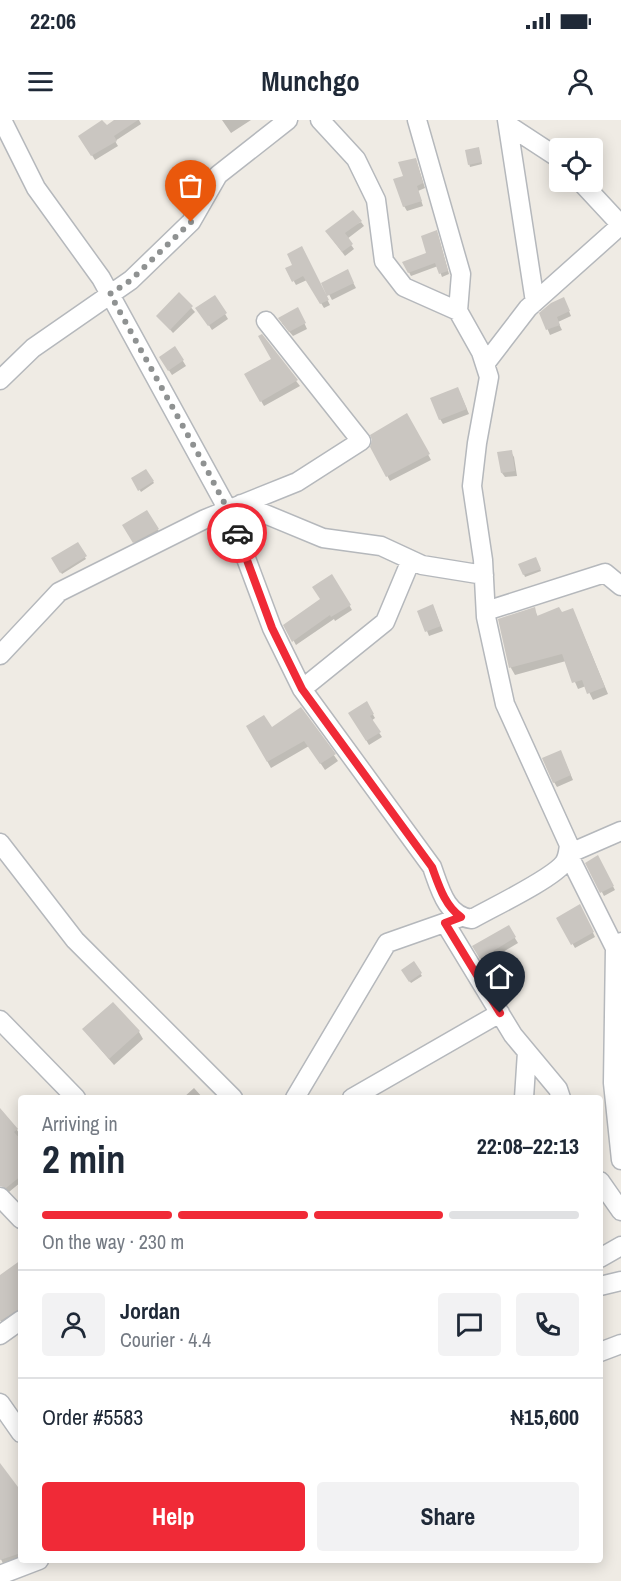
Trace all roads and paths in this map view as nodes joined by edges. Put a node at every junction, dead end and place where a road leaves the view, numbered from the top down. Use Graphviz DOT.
graph roads {
  1 [pos="2,120"];
  2 [pos="288,120"];
  3 [pos="320,120"];
  4 [pos="417,120"];
  5 [pos="508,122"];
  6 [pos="549,151"];
  7 [pos="590,192"];
  8 [pos="621,225"];
  9 [pos="110,294"];
  10 [pos="535,302"];
  11 [pos="458,311"];
  12 [pos="266,321"];
  13 [pos="485,364"];
  14 [pos="0,380"];
  15 [pos="234,507"];
  16 [pos="411,560"];
  17 [pos="484,574"];
  18 [pos="621,586"];
  19 [pos="486,611"];
  20 [pos="0,655"];
  21 [pos="302,689"];
  22 [pos="621,831"];
  23 [pos="0,843"];
  24 [pos="568,854"];
  25 [pos="453,920"];
  26 [pos="618,945"];
  27 [pos="500,1013"];
  28 [pos="0,1020"];
  29 [pos="527,1052"];
  30 [pos="73,1095"];
  31 [pos="230,1095"];
  32 [pos="297,1095"];
  33 [pos="357,1095"];
  34 [pos="524,1095"];
  35 [pos="560,1095"];
  36 [pos="621,1160"];
  37 [pos="603,1185"];
  38 [pos="0,1197"];
  39 [pos="621,1211"];
  40 [pos="18,1216"];
  41 [pos="621,1246"];
  42 [pos="603,1256"];
  43 [pos="621,1281"];
  44 [pos="603,1285"];
  45 [pos="18,1322"];
  46 [pos="0,1335"];
  47 [pos="621,1344"];
  48 [pos="603,1351"];
  49 [pos="0,1403"];
  50 [pos="18,1429"];
  51 [pos="31,1563"];
  52 [pos="0,1575"];
  1 -- 9 [label="street"];
  2 -- 9 [label="street"];
  3 -- 11 [label="street"];
  4 -- 11 [label="street"];
  5 -- 6 [label="street"];
  5 -- 10 [label="street"];
  7 -- 8 [label="street"];
  8 -- 10 [label="street"];
  9 -- 14 [label="street"];
  9 -- 15 [label="street"];
  10 -- 13 [label="street"];
  11 -- 13 [label="street"];
  12 -- 15 [label="street"];
  13 -- 17 [label="street"];
  15 -- 16 [label="street"];
  15 -- 20 [label="street"];
  15 -- 21 [label="street"];
  16 -- 17 [label="street"];
  16 -- 21 [label="street"];
  17 -- 19 [label="street"];
  18 -- 19 [label="street"];
  19 -- 24 [label="street"];
  21 -- 25 [label="street"];
  22 -- 24 [label="street"];
  23 -- 31 [label="street"];
  24 -- 25 [label="street"];
  24 -- 26 [label="street"];
  25 -- 27 [label="street"];
  25 -- 32 [label="street"];
  26 -- 36 [label="street"];
  27 -- 29 [label="street"];
  27 -- 33 [label="street"];
  28 -- 30 [label="street"];
  29 -- 34 [label="street"];
  29 -- 35 [label="street"];
  37 -- 39 [label="street"];
  38 -- 40 [label="street"];
  41 -- 42 [label="street"];
  43 -- 44 [label="street"];
  45 -- 46 [label="street"];
  47 -- 48 [label="street"];
  49 -- 50 [label="street"];
  51 -- 52 [label="street"];
}
